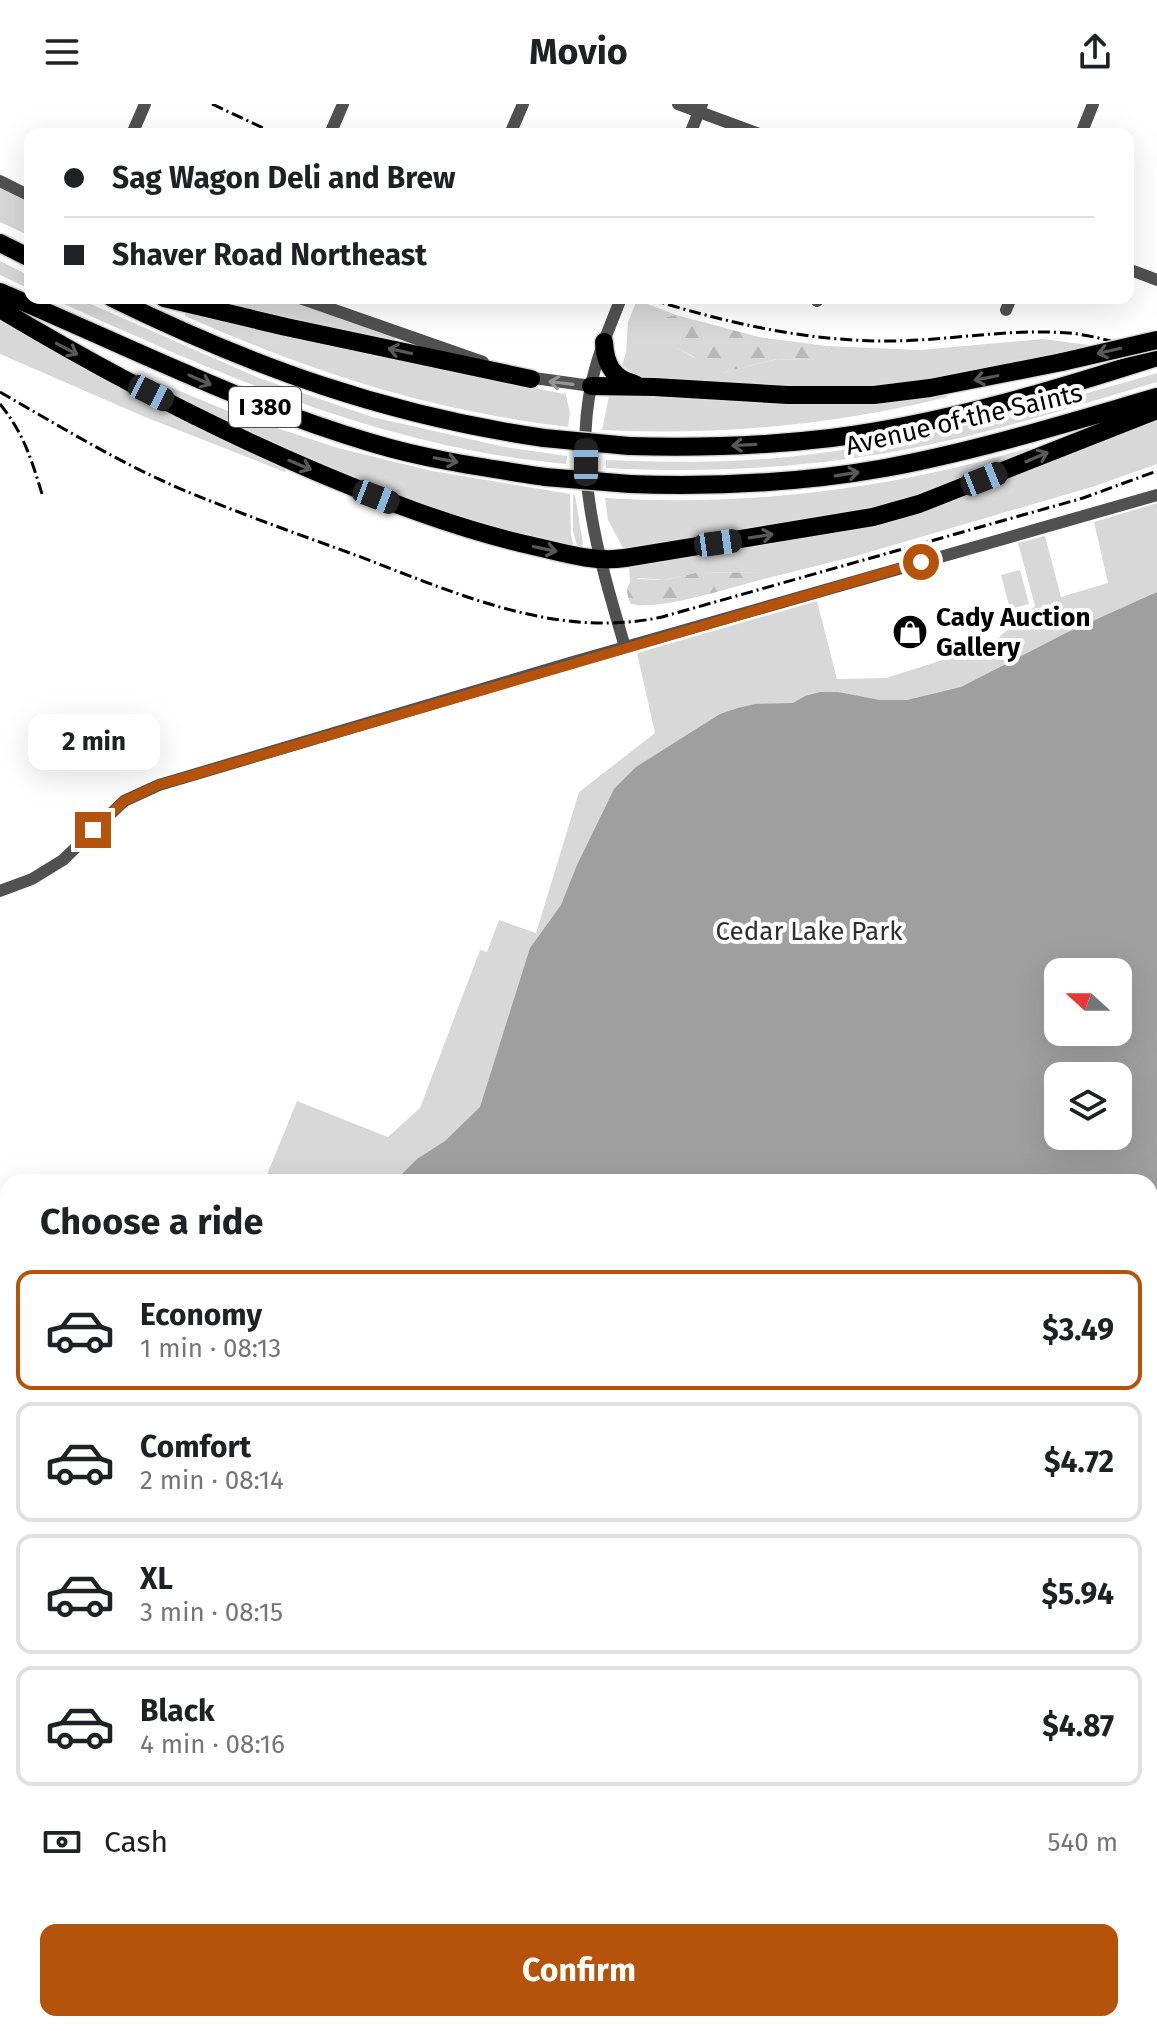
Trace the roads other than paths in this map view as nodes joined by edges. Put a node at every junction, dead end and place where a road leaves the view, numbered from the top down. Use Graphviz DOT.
graph roads {
  1 [pos="145,104"];
  2 [pos="343,104"];
  3 [pos="523,104"];
  4 [pos="678,104"];
  5 [pos="1093,104"];
  6 [pos="701,108"];
  7 [pos="135,128"];
  8 [pos="333,128"];
  9 [pos="513,128"];
  10 [pos="693,128"];
  11 [pos="746,128"];
  12 [pos="1083,128"];
  13 [pos="0,181"];
  14 [pos="24,193"];
  15 [pos="0,242"];
  16 [pos="24,249"];
  17 [pos="24,255"];
  18 [pos="1134,271"];
  19 [pos="1157,280"];
  20 [pos="0,292"];
  21 [pos="24,302"];
  22 [pos="28,304"];
  23 [pos="125,304"];
  24 [pos="189,304"];
  25 [pos="317,304"];
  26 [pos="619,304"];
  27 [pos="0,309"];
  28 [pos="1157,340"];
  29 [pos="604,342"];
  30 [pos="1157,357"];
  31 [pos="531,379"];
  32 [pos="591,386"];
  33 [pos="654,387"];
  34 [pos="1153,402"];
  35 [pos="1157,495"];
  36 [pos="601,560"];
  37 [pos="625,647"];
  38 [pos="0,891"];
  1 -- 7 [label="street"];
  2 -- 8 [label="street"];
  3 -- 9 [label="street"];
  4 -- 6 [label="street"];
  5 -- 12 [label="street"];
  6 -- 10 [label="street"];
  6 -- 11 [label="street"];
  13 -- 14 [label="street"];
  15 -- 16 [label="highway"];
  15 -- 17 [label="highway"];
  18 -- 19 [label="street"];
  20 -- 21 [label="highway, Avenue of the Saints / I 380, one-way, bridge"];
  22 -- 34 [label="highway, Avenue of the Saints / I 380, one-way, bridge"];
  30 -- 23 [label="highway, Avenue of the Saints / I 380, one-way, bridge"];
  31 -- 24 [label="highway, one-way"];
  25 -- 31 [label="street"];
  26 -- 29 [label="street"];
  27 -- 36 [label="highway, one-way"];
  28 -- 33 [label="highway, one-way, bridge"];
  29 -- 32 [label="street"];
  29 -- 33 [label="highway"];
  32 -- 31 [label="street, one-way"];
  32 -- 33 [label="highway"];
  32 -- 36 [label="street"];
  36 -- 34 [label="highway, one-way"];
  35 -- 37 [label="street"];
  36 -- 37 [label="street"];
  37 -- 38 [label="street"];
}
